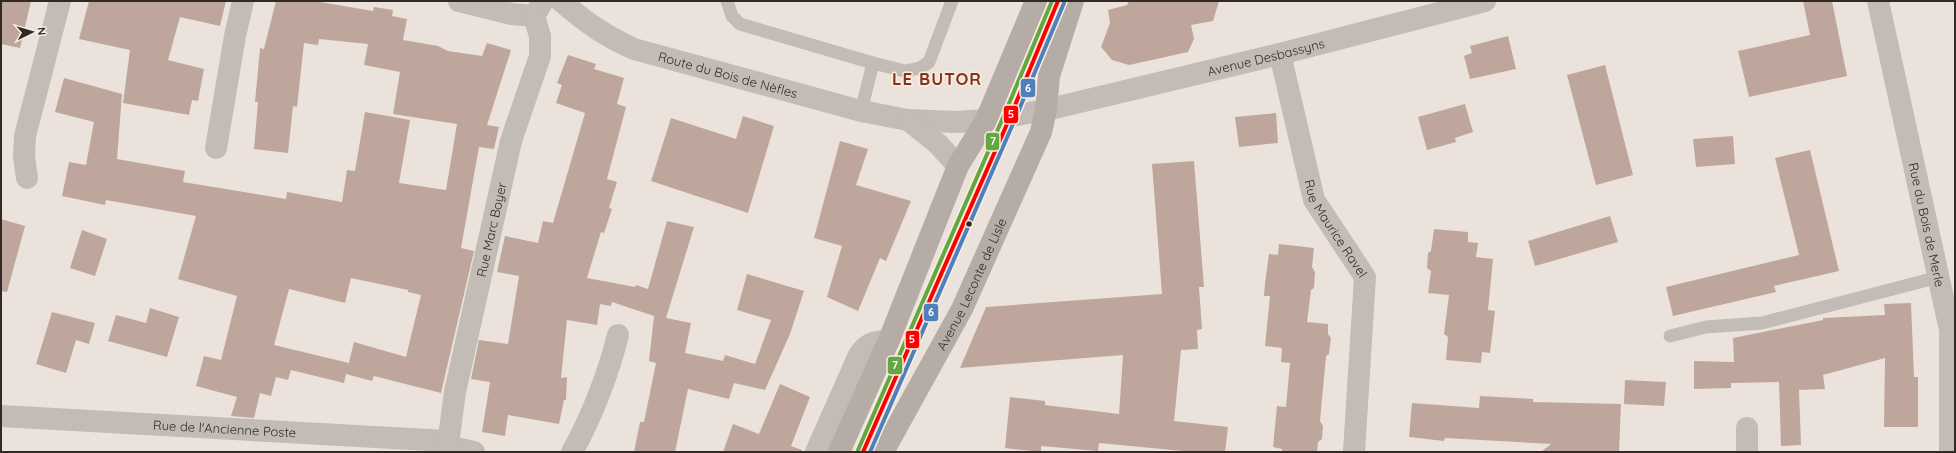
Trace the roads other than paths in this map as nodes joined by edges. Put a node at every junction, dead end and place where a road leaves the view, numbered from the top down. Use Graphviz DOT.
graph roads {
  1 [pos="60,1"];
  2 [pos="243,1"];
  3 [pos="459,1"];
  4 [pos="561,1"];
  5 [pos="727,1"];
  6 [pos="952,1"];
  7 [pos="1036,1"];
  8 [pos="1058,1"];
  9 [pos="1073,1"];
  10 [pos="1485,1"];
  11 [pos="1878,1"];
  12 [pos="539,8"];
  13 [pos="1280,54"];
  14 [pos="873,63"];
  15 [pos="1046,110"];
  16 [pos="861,111"];
  17 [pos="1011,116"];
  18 [pos="908,120"];
  19 [pos="986,120"];
  20 [pos="216,148"];
  21 [pos="958,166"];
  22 [pos="27,178"];
  23 [pos="1939,277"];
  24 [pos="1952,330"];
  25 [pos="618,335"];
  26 [pos="1670,336"];
  27 [pos="889,340"];
  28 [pos="1,416"];
  29 [pos="1747,428"];
  30 [pos="447,446"];
  31 [pos="474,452"];
  32 [pos="572,452"];
  33 [pos="816,452"];
  34 [pos="839,452"];
  35 [pos="863,452"];
  36 [pos="883,452"];
  37 [pos="1354,452"];
  38 [pos="1747,452"];
  39 [pos="1950,452"];
  1 -- 22 [label="street"];
  2 -- 20 [label="street"];
  3 -- 12 [label="street"];
  4 -- 16 [label="street, Route du Bois de Nèfles"];
  5 -- 14 [label="lane"];
  6 -- 14 [label="lane"];
  7 -- 19 [label="main road"];
  8 -- 17 [label="lane"];
  9 -- 15 [label="main road, Avenue Leconte de Lisle"];
  10 -- 13 [label="street, Avenue Desbassyns"];
  11 -- 23 [label="street, Rue du Bois de Merle"];
  12 -- 30 [label="street, Rue Marc Boyer"];
  13 -- 15 [label="street, Avenue Desbassyns"];
  13 -- 37 [label="street, Rue Maurice Ravel"];
  14 -- 16 [label="lane"];
  15 -- 17 [label="street, Route du Bois de Nèfles"];
  15 -- 36 [label="main road, Avenue Leconte de Lisle"];
  16 -- 18 [label="street, Route du Bois de Nèfles"];
  17 -- 19 [label="street, Route du Bois de Nèfles"];
  17 -- 35 [label="lane"];
  18 -- 19 [label="street, Route du Bois de Nèfles"];
  18 -- 21 [label="street, Route du Bois de Nèfles"];
  19 -- 21 [label="main road"];
  21 -- 27 [label="main road"];
  23 -- 24 [label="street, Rue du Bois de Merle"];
  23 -- 26 [label="lane"];
  24 -- 39 [label="street, Rue du Bois de Merle"];
  25 -- 32 [label="street"];
  27 -- 33 [label="street"];
  27 -- 34 [label="main road"];
  28 -- 30 [label="street, Rue de l'Ancienne Poste"];
  29 -- 38 [label="street"];
  30 -- 31 [label="street"];
}
